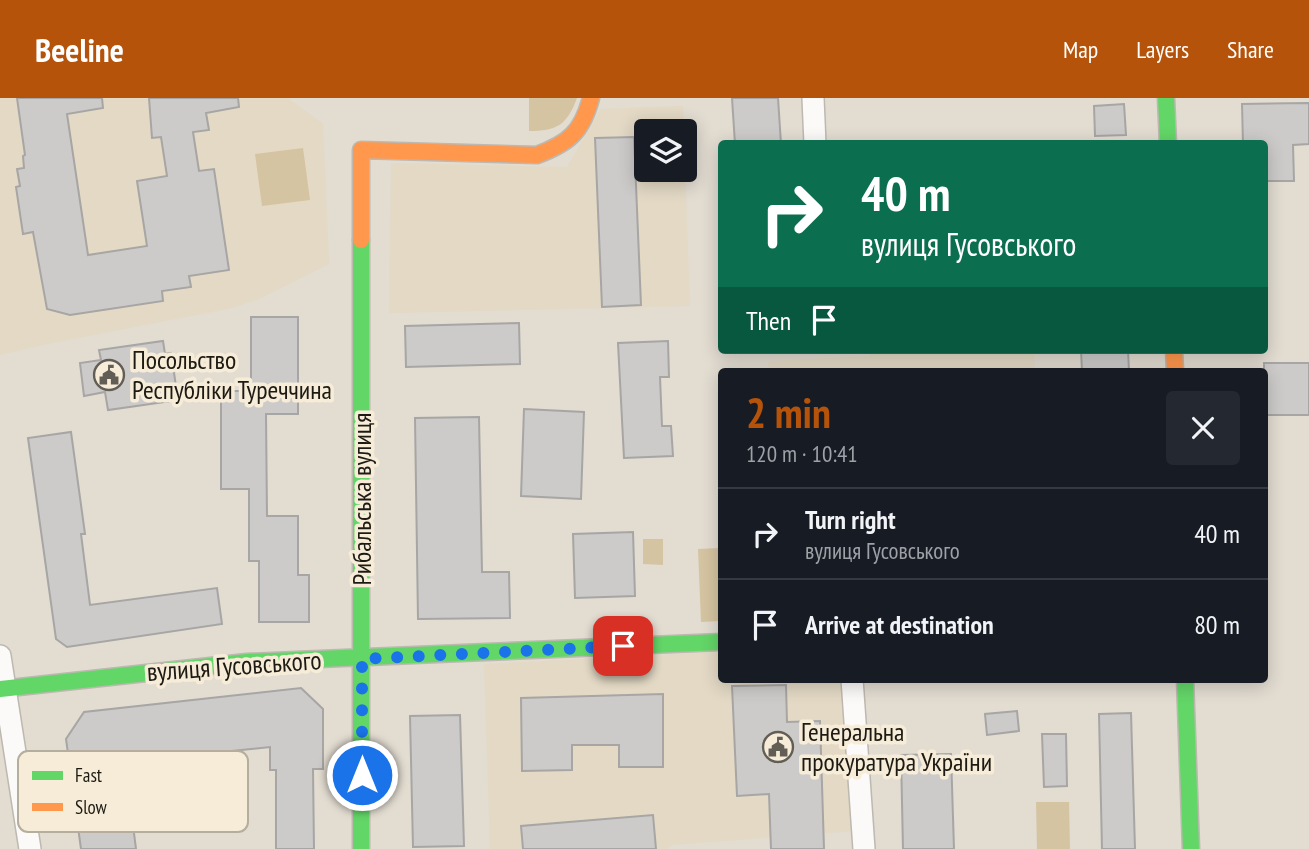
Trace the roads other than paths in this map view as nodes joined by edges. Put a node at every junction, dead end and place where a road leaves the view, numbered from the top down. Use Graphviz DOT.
graph roads {
  1 [pos="591,98"];
  2 [pos="813,98"];
  3 [pos="1166,98"];
  4 [pos="815,140"];
  5 [pos="1168,140"];
  6 [pos="718,642"];
  7 [pos="0,656"];
  8 [pos="362,659"];
  9 [pos="852,683"];
  10 [pos="1185,683"];
  11 [pos="2,688"];
  12 [pos="18,780"];
  13 [pos="362,849"];
  14 [pos="864,849"];
  15 [pos="1191,849"];
  1 -- 8 [label="street, Рибальська вулиця"];
  2 -- 4 [label="street"];
  3 -- 5 [label="street"];
  6 -- 8 [label="street, вулиця Гусовського"];
  7 -- 11 [label="street"];
  8 -- 11 [label="street, вулиця Гусовського"];
  8 -- 13 [label="street, Рибальська вулиця"];
  9 -- 14 [label="street"];
  10 -- 15 [label="street"];
  11 -- 12 [label="street"];
}
